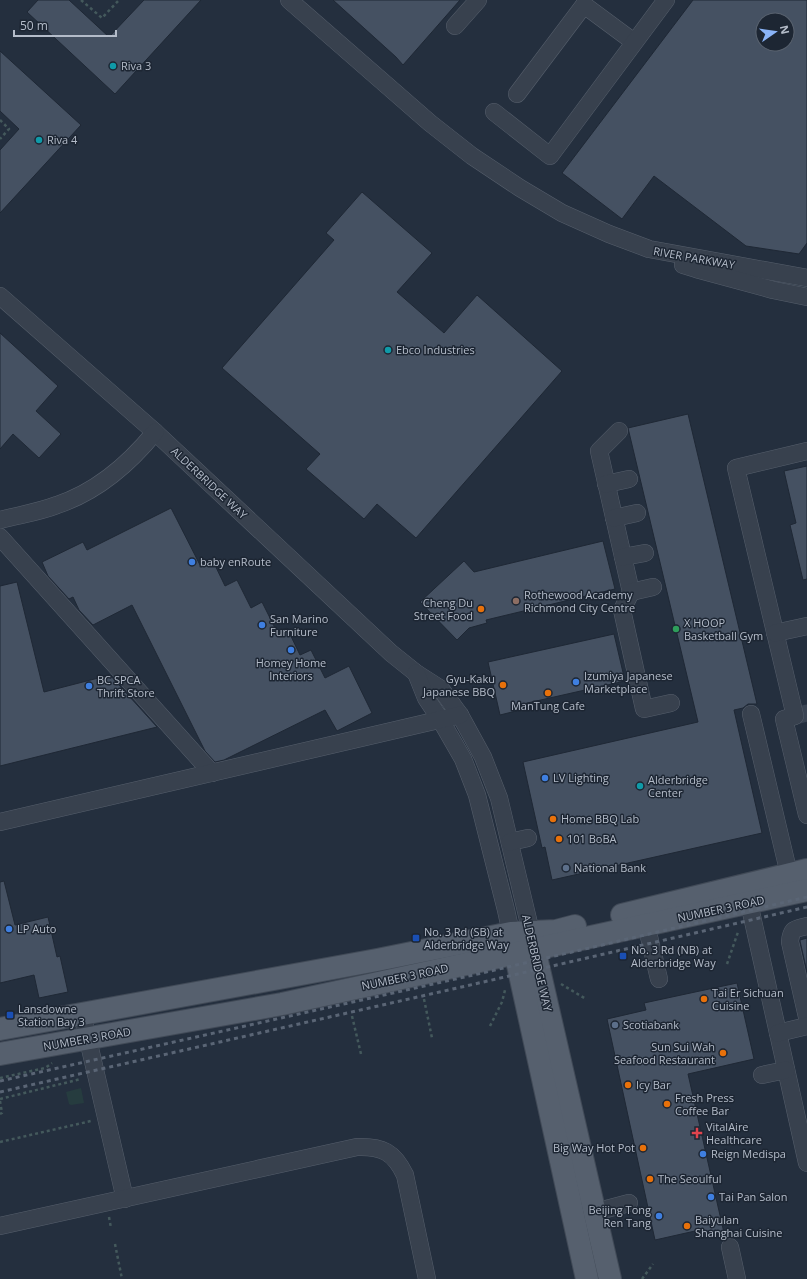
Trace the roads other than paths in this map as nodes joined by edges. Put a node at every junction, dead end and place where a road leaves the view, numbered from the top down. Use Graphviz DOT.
graph roads {
  1 [pos="288,0"];
  2 [pos="478,0"];
  3 [pos="666,0"];
  4 [pos="586,3"];
  5 [pos="455,26"];
  6 [pos="634,42"];
  7 [pos="517,94"];
  8 [pos="494,112"];
  9 [pos="649,249"];
  10 [pos="729,263"];
  11 [pos="807,278"];
  12 [pos="807,286"];
  13 [pos="0,296"];
  14 [pos="807,298"];
  15 [pos="619,430"];
  16 [pos="155,432"];
  17 [pos="807,451"];
  18 [pos="629,478"];
  19 [pos="606,484"];
  20 [pos="637,513"];
  21 [pos="614,518"];
  22 [pos="0,520"];
  23 [pos="0,537"];
  24 [pos="645,553"];
  25 [pos="623,557"];
  26 [pos="653,587"];
  27 [pos="631,592"];
  28 [pos="807,626"];
  29 [pos="775,633"];
  30 [pos="416,672"];
  31 [pos="671,704"];
  32 [pos="751,714"];
  33 [pos="460,715"];
  34 [pos="440,720"];
  35 [pos="212,773"];
  36 [pos="807,815"];
  37 [pos="0,822"];
  38 [pos="528,838"];
  39 [pos="510,842"];
  40 [pos="798,872"];
  41 [pos="807,890"];
  42 [pos="749,903"];
  43 [pos="646,924"];
  44 [pos="807,926"];
  45 [pos="523,942"];
  46 [pos="659,979"];
  47 [pos="82,1014"];
  48 [pos="807,1016"];
  49 [pos="807,1026"];
  50 [pos="0,1029"];
  51 [pos="778,1033"];
  52 [pos="88,1039"];
  53 [pos="0,1054"];
  54 [pos="786,1070"];
  55 [pos="762,1075"];
  56 [pos="800,1102"];
  57 [pos="803,1127"];
  58 [pos="807,1164"];
  59 [pos="125,1199"];
  60 [pos="629,1203"];
  61 [pos="595,1212"];
  62 [pos="0,1226"];
  63 [pos="730,1247"];
  64 [pos="428,1279"];
  65 [pos="587,1279"];
  66 [pos="610,1279"];
  67 [pos="737,1279"];
  1 -- 9 [label="street"];
  2 -- 5 [label="street"];
  3 -- 6 [label="street"];
  4 -- 6 [label="street"];
  4 -- 7 [label="street"];
  6 -- 8 [label="street"];
  9 -- 10 [label="street, RIVER PARKWAY"];
  9 -- 14 [label="street, RIVER PARKWAY"];
  10 -- 11 [label="street, RIVER PARKWAY"];
  10 -- 12 [label="street"];
  13 -- 16 [label="street, ALDERBRIDGE WAY"];
  15 -- 19 [label="street"];
  16 -- 22 [label="street"];
  16 -- 30 [label="street, ALDERBRIDGE WAY"];
  17 -- 29 [label="street"];
  18 -- 19 [label="street"];
  19 -- 21 [label="street"];
  20 -- 21 [label="street"];
  21 -- 25 [label="street"];
  23 -- 35 [label="street"];
  24 -- 25 [label="street"];
  25 -- 27 [label="street"];
  26 -- 27 [label="street"];
  27 -- 31 [label="street"];
  28 -- 29 [label="street"];
  29 -- 36 [label="street"];
  30 -- 33 [label="street, ALDERBRIDGE WAY"];
  30 -- 34 [label="street, ALDERBRIDGE WAY"];
  32 -- 40 [label="street"];
  33 -- 34 [label="street"];
  33 -- 39 [label="street, ALDERBRIDGE WAY"];
  34 -- 35 [label="street"];
  34 -- 45 [label="street, ALDERBRIDGE WAY"];
  35 -- 37 [label="street"];
  38 -- 39 [label="street"];
  39 -- 45 [label="street, ALDERBRIDGE WAY"];
  40 -- 45 [label="main road, NUMBER 3 ROAD"];
  41 -- 42 [label="main road, NUMBER 3 ROAD"];
  42 -- 43 [label="main road, NUMBER 3 ROAD"];
  42 -- 51 [label="street"];
  43 -- 45 [label="main road, NUMBER 3 ROAD"];
  43 -- 46 [label="street"];
  44 -- 48 [label="street"];
  45 -- 47 [label="main road, NUMBER 3 ROAD"];
  45 -- 52 [label="main road, NUMBER 3 ROAD"];
  45 -- 61 [label="main road, ALDERBRIDGE WAY"];
  45 -- 65 [label="main road, ALDERBRIDGE WAY"];
  47 -- 50 [label="main road, NUMBER 3 ROAD"];
  47 -- 52 [label="street"];
  49 -- 51 [label="street"];
  51 -- 54 [label="street"];
  52 -- 53 [label="main road, NUMBER 3 ROAD"];
  52 -- 59 [label="street"];
  54 -- 55 [label="street"];
  54 -- 56 [label="street"];
  56 -- 57 [label="street"];
  57 -- 58 [label="street"];
  59 -- 62 [label="street"];
  59 -- 64 [label="street"];
  60 -- 61 [label="street"];
  61 -- 66 [label="main road, ALDERBRIDGE WAY"];
  63 -- 67 [label="street"];
}
